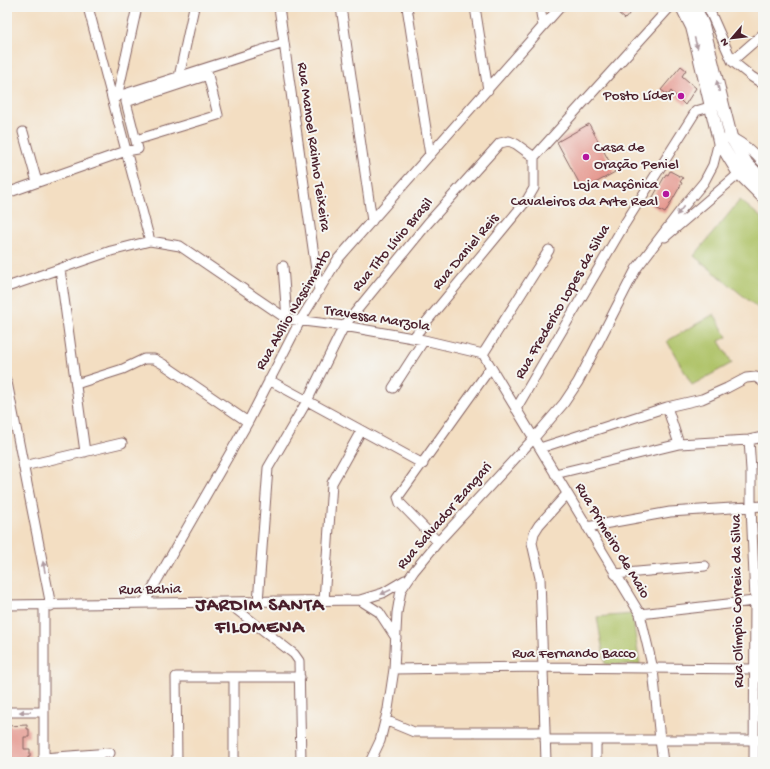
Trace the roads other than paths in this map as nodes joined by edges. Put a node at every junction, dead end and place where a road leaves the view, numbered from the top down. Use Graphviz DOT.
graph roads {
  1 [pos="88,7"];
  2 [pos="137,7"];
  3 [pos="194,7"];
  4 [pos="279,7"];
  5 [pos="341,7"];
  6 [pos="407,7"];
  7 [pos="475,7"];
  8 [pos="540,7"];
  9 [pos="560,7"];
  10 [pos="670,7"];
  11 [pos="682,7"];
  12 [pos="695,7"];
  13 [pos="708,7"];
  14 [pos="543,26"];
  15 [pos="763,34"];
  16 [pos="284,43"];
  17 [pos="732,61"];
  18 [pos="179,77"];
  19 [pos="763,84"];
  20 [pos="488,90"];
  21 [pos="114,98"];
  22 [pos="723,104"];
  23 [pos="710,106"];
  24 [pos="23,132"];
  25 [pos="731,137"];
  26 [pos="136,140"];
  27 [pos="719,142"];
  28 [pos="126,151"];
  29 [pos="430,155"];
  30 [pos="534,157"];
  31 [pos="763,163"];
  32 [pos="743,168"];
  33 [pos="708,175"];
  34 [pos="763,180"];
  35 [pos="37,182"];
  36 [pos="724,187"];
  37 [pos="7,193"];
  38 [pos="763,197"];
  39 [pos="691,198"];
  40 [pos="700,207"];
  41 [pos="372,220"];
  42 [pos="150,241"];
  43 [pos="651,248"];
  44 [pos="549,250"];
  45 [pos="283,266"];
  46 [pos="60,269"];
  47 [pos="7,287"];
  48 [pos="319,291"];
  49 [pos="288,319"];
  50 [pos="300,321"];
  51 [pos="344,326"];
  52 [pos="413,338"];
  53 [pos="424,340"];
  54 [pos="483,354"];
  55 [pos="491,367"];
  56 [pos="269,380"];
  57 [pos="7,382"];
  58 [pos="763,382"];
  59 [pos="76,384"];
  60 [pos="393,388"];
  61 [pos="307,401"];
  62 [pos="667,407"];
  63 [pos="516,409"];
  64 [pos="248,422"];
  65 [pos="361,431"];
  66 [pos="763,437"];
  67 [pos="534,438"];
  68 [pos="749,440"];
  69 [pos="122,443"];
  70 [pos="679,444"];
  71 [pos="540,448"];
  72 [pos="85,452"];
  73 [pos="423,464"];
  74 [pos="24,466"];
  75 [pos="555,474"];
  76 [pos="567,494"];
  77 [pos="751,506"];
  78 [pos="763,506"];
  79 [pos="587,527"];
  80 [pos="438,542"];
  81 [pos="706,566"];
  82 [pos="615,574"];
  83 [pos="408,578"];
  84 [pos="360,600"];
  85 [pos="759,600"];
  86 [pos="324,601"];
  87 [pos="258,602"];
  88 [pos="144,603"];
  89 [pos="228,603"];
  90 [pos="7,605"];
  91 [pos="47,606"];
  92 [pos="640,614"];
  93 [pos="396,638"];
  94 [pos="542,667"];
  95 [pos="394,669"];
  96 [pos="653,669"];
  97 [pos="754,669"];
  98 [pos="300,677"];
  99 [pos="234,678"];
  100 [pos="7,712"];
  101 [pos="43,712"];
  102 [pos="385,720"];
  103 [pos="545,736"];
  104 [pos="596,740"];
  105 [pos="660,740"];
  106 [pos="758,740"];
  107 [pos="110,753"];
  108 [pos="44,760"];
  109 [pos="177,762"];
  110 [pos="234,762"];
  111 [pos="301,762"];
  112 [pos="370,762"];
  113 [pos="546,762"];
  114 [pos="596,762"];
  115 [pos="663,762"];
  116 [pos="754,762"];
  1 -- 21 [label="street"];
  2 -- 21 [label="street"];
  3 -- 18 [label="street"];
  4 -- 16 [label="street, Rua Manoel Rainho Teixeira"];
  5 -- 41 [label="street"];
  6 -- 29 [label="street"];
  7 -- 20 [label="street"];
  8 -- 14 [label="street"];
  9 -- 14 [label="street, Rua Abílio Nascimento"];
  10 -- 30 [label="street"];
  11 -- 23 [label="street, one-way"];
  22 -- 12 [label="street, one-way"];
  13 -- 17 [label="street"];
  14 -- 20 [label="street, Rua Abílio Nascimento"];
  15 -- 17 [label="street"];
  16 -- 18 [label="street"];
  16 -- 48 [label="street, Rua Manoel Rainho Teixeira"];
  17 -- 19 [label="street"];
  18 -- 21 [label="street"];
  20 -- 29 [label="street, Rua Abílio Nascimento"];
  21 -- 28 [label="street"];
  22 -- 23 [label="street, Rua Frederico Lopes da Silva"];
  22 -- 25 [label="street"];
  23 -- 27 [label="street"];
  23 -- 63 [label="street, Rua Frederico Lopes da Silva"];
  24 -- 35 [label="street"];
  25 -- 27 [label="street"];
  25 -- 31 [label="street"];
  25 -- 32 [label="street"];
  26 -- 26 [label="street"];
  26 -- 28 [label="street"];
  27 -- 32 [label="street"];
  27 -- 33 [label="street"];
  28 -- 35 [label="street"];
  28 -- 42 [label="street"];
  29 -- 41 [label="street, Rua Abílio Nascimento"];
  30 -- 51 [label="street, Rua Tito Lívio Brasil"];
  30 -- 52 [label="street, Rua Daniel Reis"];
  32 -- 34 [label="street"];
  32 -- 36 [label="street"];
  32 -- 38 [label="street"];
  33 -- 36 [label="street"];
  33 -- 39 [label="street"];
  35 -- 37 [label="street"];
  36 -- 40 [label="street"];
  39 -- 40 [label="street"];
  39 -- 43 [label="street, one-way"];
  40 -- 43 [label="street"];
  41 -- 48 [label="street, Rua Abílio Nascimento"];
  42 -- 46 [label="street, Travessa Marzola"];
  42 -- 49 [label="street, Travessa Marzola"];
  43 -- 67 [label="street, Rua Salvador Zangari"];
  44 -- 54 [label="street"];
  45 -- 49 [label="street"];
  46 -- 47 [label="street, Travessa Marzola"];
  46 -- 59 [label="street"];
  48 -- 50 [label="street, Rua Abílio Nascimento"];
  49 -- 50 [label="street, Travessa Marzola"];
  50 -- 51 [label="street, Travessa Marzola"];
  50 -- 56 [label="street, Rua Abílio Nascimento"];
  51 -- 52 [label="street, Travessa Marzola"];
  51 -- 61 [label="street, Rua Tito Lívio Brasil"];
  52 -- 53 [label="street, Travessa Marzola"];
  53 -- 54 [label="street, Travessa Marzola"];
  53 -- 60 [label="street"];
  54 -- 55 [label="street, Rua Primeiro de Maio"];
  55 -- 63 [label="street, Rua Primeiro de Maio"];
  55 -- 73 [label="street"];
  56 -- 61 [label="street"];
  56 -- 64 [label="street, Rua Abílio Nascimento"];
  57 -- 74 [label="street"];
  58 -- 62 [label="street"];
  59 -- 64 [label="street"];
  59 -- 72 [label="street"];
  61 -- 65 [label="street"];
  61 -- 87 [label="street, Rua Tito Lívio Brasil"];
  62 -- 70 [label="street"];
  62 -- 71 [label="street"];
  63 -- 67 [label="street, Rua Primeiro de Maio"];
  64 -- 88 [label="street, Rua Abílio Nascimento"];
  65 -- 73 [label="street"];
  65 -- 86 [label="street"];
  66 -- 68 [label="street"];
  67 -- 71 [label="street, Rua Primeiro de Maio"];
  67 -- 80 [label="street, Rua Salvador Zangari"];
  68 -- 70 [label="street"];
  68 -- 77 [label="street, Rua Olímpio Correia da Silva"];
  69 -- 72 [label="street"];
  70 -- 75 [label="street"];
  71 -- 75 [label="street, Rua Primeiro de Maio"];
  72 -- 74 [label="street"];
  73 -- 80 [label="street"];
  91 -- 74 [label="street, one-way"];
  75 -- 76 [label="street, Rua Primeiro de Maio"];
  76 -- 79 [label="street, Rua Primeiro de Maio"];
  76 -- 94 [label="street"];
  77 -- 78 [label="street"];
  77 -- 79 [label="street"];
  77 -- 85 [label="street, Rua Olímpio Correia da Silva"];
  79 -- 82 [label="street, Rua Primeiro de Maio"];
  80 -- 83 [label="street, Rua Salvador Zangari"];
  81 -- 82 [label="street"];
  82 -- 92 [label="street, Rua Primeiro de Maio"];
  83 -- 84 [label="street, Rua Bahia, one-way"];
  83 -- 93 [label="street, Rua Salvador Zangari"];
  84 -- 86 [label="street, Rua Bahia"];
  84 -- 93 [label="street"];
  85 -- 92 [label="street"];
  85 -- 97 [label="street, Rua Olímpio Correia da Silva"];
  86 -- 87 [label="street, Rua Bahia"];
  87 -- 89 [label="street, Rua Bahia"];
  88 -- 89 [label="street, Rua Bahia"];
  88 -- 91 [label="street, Rua Bahia"];
  89 -- 98 [label="street"];
  90 -- 91 [label="street, Rua Bahia"];
  91 -- 101 [label="street"];
  92 -- 96 [label="street, Rua Primeiro de Maio"];
  93 -- 95 [label="street, Rua Salvador Zangari"];
  94 -- 95 [label="street, Rua Fernando Bacco"];
  94 -- 96 [label="street, Rua Fernando Bacco"];
  94 -- 103 [label="street"];
  95 -- 102 [label="street, Rua Salvador Zangari"];
  96 -- 97 [label="street, Rua Fernando Bacco"];
  96 -- 105 [label="street, Rua Primeiro de Maio"];
  97 -- 106 [label="street, Rua Olímpio Correia da Silva"];
  98 -- 99 [label="street"];
  98 -- 111 [label="street"];
  99 -- 109 [label="street"];
  99 -- 110 [label="street"];
  101 -- 100 [label="street, one-way"];
  101 -- 108 [label="street"];
  102 -- 103 [label="street"];
  102 -- 112 [label="street, Rua Salvador Zangari"];
  103 -- 104 [label="street"];
  103 -- 113 [label="street"];
  104 -- 105 [label="street"];
  104 -- 114 [label="street"];
  105 -- 106 [label="street"];
  105 -- 115 [label="street, Rua Primeiro de Maio"];
  106 -- 116 [label="street, Rua Olímpio Correia da Silva"];
  107 -- 108 [label="street"];
}
